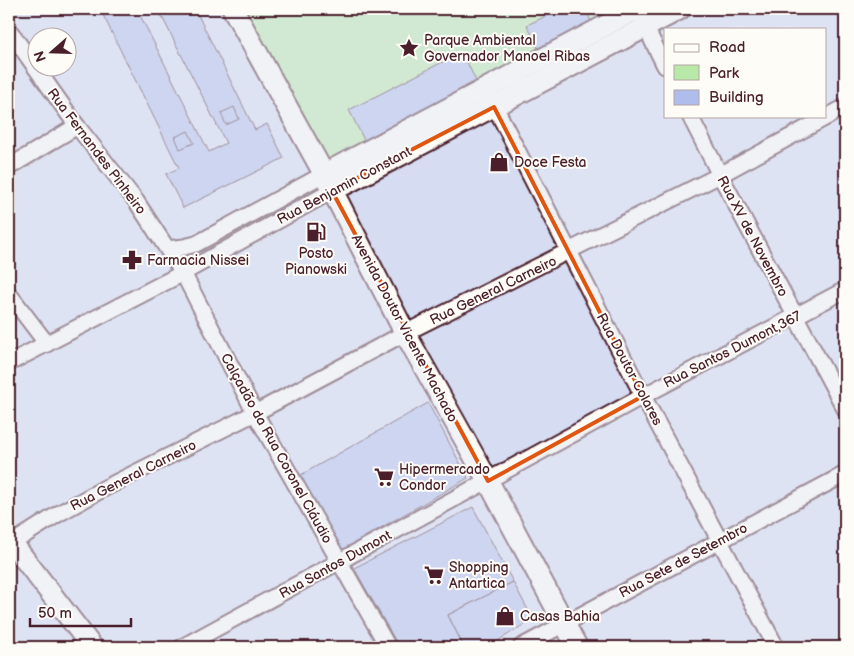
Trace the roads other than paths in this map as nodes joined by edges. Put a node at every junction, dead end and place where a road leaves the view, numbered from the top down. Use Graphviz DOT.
graph roads {
  1 [pos="233,9"];
  2 [pos="680,9"];
  3 [pos="640,15"];
  4 [pos="9,30"];
  5 [pos="664,64"];
  6 [pos="490,98"];
  7 [pos="845,107"];
  8 [pos="826,117"];
  9 [pos="691,118"];
  10 [pos="825,118"];
  11 [pos="77,126"];
  12 [pos="9,167"];
  13 [pos="720,175"];
  14 [pos="328,182"];
  15 [pos="168,249"];
  16 [pos="569,252"];
  17 [pos="183,273"];
  18 [pos="845,290"];
  19 [pos="9,294"];
  20 [pos="796,316"];
  21 [pos="405,333"];
  22 [pos="46,344"];
  23 [pos="9,363"];
  24 [pos="643,396"];
  25 [pos="845,409"];
  26 [pos="255,413"];
  27 [pos="845,474"];
  28 [pos="488,480"];
  29 [pos="720,540"];
  30 [pos="10,542"];
  31 [pos="340,561"];
  32 [pos="564,625"];
  33 [pos="92,647"];
  34 [pos="182,647"];
  35 [pos="388,647"];
  36 [pos="521,647"];
  37 [pos="577,647"];
  38 [pos="776,647"];
  1 -- 14 [label="main road, Avenida Doutor Vicente Machado"];
  2 -- 3 [label="main road, Rua Benjamin Constant"];
  3 -- 5 [label="street"];
  3 -- 6 [label="main road, Rua Benjamin Constant"];
  4 -- 11 [label="street, Rua Fernandes Pinheiro"];
  6 -- 14 [label="main road, Rua Benjamin Constant"];
  6 -- 16 [label="street, Rua Doutor Colares"];
  7 -- 8 [label="street, Rua General Carneiro"];
  9 -- 13 [label="street, Rua XV de Novembro"];
  10 -- 13 [label="street, Rua General Carneiro"];
  11 -- 12 [label="street"];
  11 -- 15 [label="street, Rua Fernandes Pinheiro"];
  13 -- 16 [label="street, Rua General Carneiro"];
  13 -- 20 [label="street, Rua XV de Novembro"];
  14 -- 15 [label="street, Rua Benjamin Constant"];
  14 -- 17 [label="street, Rua Benjamin Constant"];
  14 -- 21 [label="main road, Avenida Doutor Vicente Machado"];
  15 -- 17 [label="street, Rua Fernandes Pinheiro"];
  16 -- 21 [label="street, Rua General Carneiro"];
  16 -- 24 [label="street, Rua Doutor Colares"];
  17 -- 22 [label="street, Rua Benjamin Constant"];
  17 -- 26 [label="street, Calçadão da Rua Coronel Cláudio"];
  18 -- 20 [label="street, Rua Santos Dumont,367"];
  19 -- 22 [label="street"];
  20 -- 24 [label="street, Rua Santos Dumont,367"];
  20 -- 25 [label="street, Rua XV de Novembro"];
  21 -- 26 [label="street, Rua General Carneiro"];
  21 -- 28 [label="main road, Avenida Doutor Vicente Machado"];
  22 -- 23 [label="street, Rua Benjamin Constant"];
  24 -- 28 [label="street, Rua Santos Dumont,367"];
  24 -- 29 [label="street, Rua Doutor Colares"];
  26 -- 30 [label="street, Rua General Carneiro"];
  26 -- 31 [label="street, Calçadão da Rua Coronel Cláudio"];
  27 -- 29 [label="street, Rua Sete de Setembro"];
  28 -- 31 [label="street, Rua Santos Dumont"];
  28 -- 32 [label="main road, Avenida Doutor Vicente Machado"];
  29 -- 32 [label="street, Rua Sete de Setembro"];
  29 -- 38 [label="street, Rua Doutor Colares"];
  30 -- 33 [label="main road"];
  31 -- 34 [label="street, Rua Santos Dumont"];
  31 -- 35 [label="street, Calçadão da Rua Coronel Cláudio"];
  32 -- 36 [label="street, Rua Sete de Setembro"];
  32 -- 37 [label="main road, Avenida Doutor Vicente Machado"];
}
